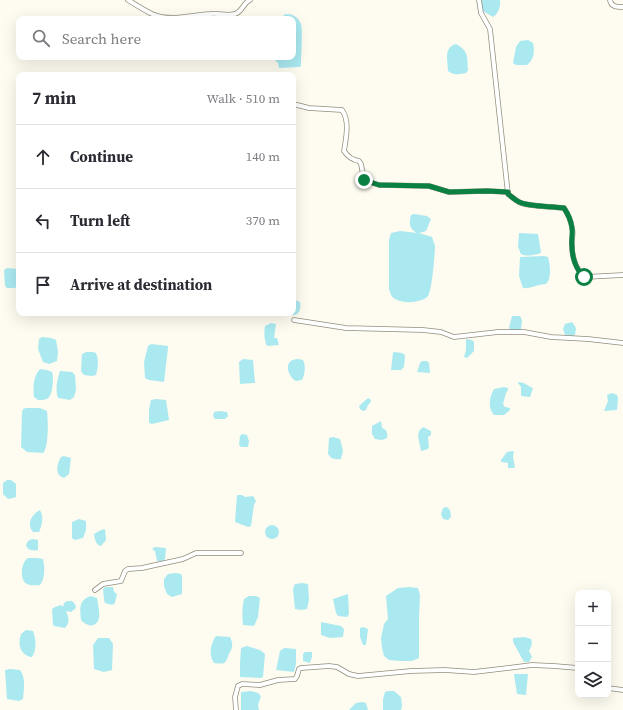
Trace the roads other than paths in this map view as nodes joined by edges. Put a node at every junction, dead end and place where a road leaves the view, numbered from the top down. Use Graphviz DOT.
graph roads {
  1 [pos="128,0"];
  2 [pos="250,0"];
  3 [pos="479,0"];
  4 [pos="610,0"];
  5 [pos="623,7"];
  6 [pos="160,16"];
  7 [pos="176,16"];
  8 [pos="224,16"];
  9 [pos="224,16"];
  10 [pos="296,105"];
  11 [pos="508,192"];
  12 [pos="623,275"];
  13 [pos="294,320"];
  14 [pos="623,343"];
  15 [pos="241,553"];
  16 [pos="95,590"];
  17 [pos="575,668"];
  18 [pos="611,688"];
  19 [pos="623,690"];
  20 [pos="236,710"];
  1 -- 6 [label="street"];
  2 -- 8 [label="street"];
  3 -- 11 [label="street"];
  4 -- 5 [label="street"];
  7 -- 9 [label="street"];
  10 -- 11 [label="street"];
  11 -- 12 [label="street"];
  13 -- 14 [label="street"];
  15 -- 16 [label="street"];
  17 -- 20 [label="street"];
  18 -- 19 [label="street"];
}
